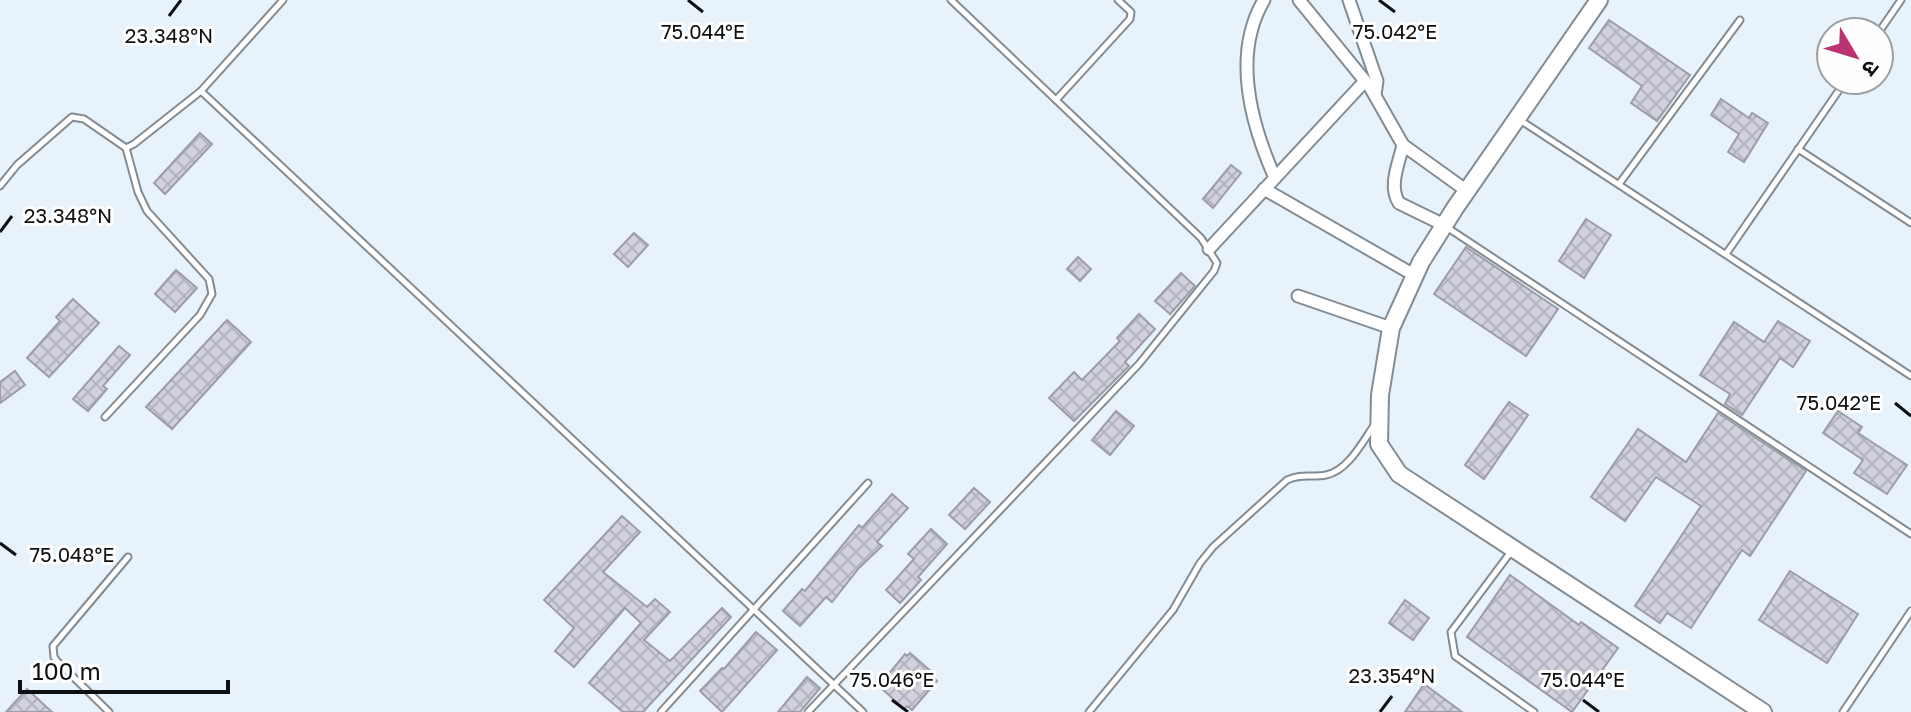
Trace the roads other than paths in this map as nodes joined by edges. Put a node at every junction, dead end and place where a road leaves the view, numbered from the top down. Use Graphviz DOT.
graph roads {
  1 [pos="283,0"];
  2 [pos="951,0"];
  3 [pos="1118,0"];
  4 [pos="1264,0"];
  5 [pos="1299,0"];
  6 [pos="1349,0"];
  7 [pos="1599,0"];
  8 [pos="1740,20"];
  9 [pos="1365,81"];
  10 [pos="201,91"];
  11 [pos="1375,96"];
  12 [pos="1835,96"];
  13 [pos="1056,100"];
  14 [pos="1519,119"];
  15 [pos="1403,145"];
  16 [pos="126,148"];
  17 [pos="1798,149"];
  18 [pos="1275,178"];
  19 [pos="1619,184"];
  20 [pos="0,186"];
  21 [pos="1264,189"];
  22 [pos="1467,191"];
  23 [pos="1911,223"];
  24 [pos="1444,225"];
  25 [pos="1209,249"];
  26 [pos="1726,254"];
  27 [pos="1414,275"];
  28 [pos="1298,296"];
  29 [pos="1391,328"];
  30 [pos="1911,376"];
  31 [pos="105,417"];
  32 [pos="1380,418"];
  33 [pos="868,483"];
  34 [pos="1911,534"];
  35 [pos="1513,549"];
  36 [pos="128,557"];
  37 [pos="754,610"];
  38 [pos="1911,611"];
  39 [pos="833,684"];
  40 [pos="109,712"];
  41 [pos="661,712"];
  42 [pos="808,712"];
  43 [pos="863,712"];
  44 [pos="1089,712"];
  45 [pos="1534,712"];
  46 [pos="1763,712"];
  47 [pos="1843,712"];
  1 -- 10 [label="lane"];
  2 -- 13 [label="lane"];
  3 -- 13 [label="lane"];
  4 -- 18 [label="street"];
  5 -- 9 [label="street"];
  6 -- 11 [label="street"];
  7 -- 14 [label="street"];
  8 -- 19 [label="lane"];
  9 -- 11 [label="street"];
  9 -- 18 [label="street"];
  10 -- 16 [label="lane"];
  10 -- 37 [label="lane"];
  11 -- 15 [label="street"];
  12 -- 17 [label="lane"];
  13 -- 25 [label="lane"];
  14 -- 19 [label="lane"];
  14 -- 22 [label="street"];
  15 -- 22 [label="street"];
  15 -- 24 [label="street"];
  16 -- 20 [label="lane"];
  16 -- 31 [label="lane"];
  17 -- 23 [label="lane"];
  17 -- 26 [label="lane"];
  18 -- 21 [label="street"];
  19 -- 26 [label="lane"];
  21 -- 25 [label="street"];
  21 -- 27 [label="street"];
  22 -- 24 [label="street"];
  24 -- 27 [label="street"];
  24 -- 34 [label="lane"];
  25 -- 39 [label="lane"];
  26 -- 30 [label="lane"];
  27 -- 29 [label="street"];
  28 -- 29 [label="street"];
  29 -- 32 [label="street"];
  32 -- 35 [label="street"];
  32 -- 44 [label="lane"];
  33 -- 37 [label="lane"];
  35 -- 45 [label="lane"];
  35 -- 46 [label="street"];
  36 -- 40 [label="lane"];
  37 -- 39 [label="lane"];
  37 -- 41 [label="lane"];
  38 -- 47 [label="lane"];
  39 -- 42 [label="lane"];
  39 -- 43 [label="lane"];
}
